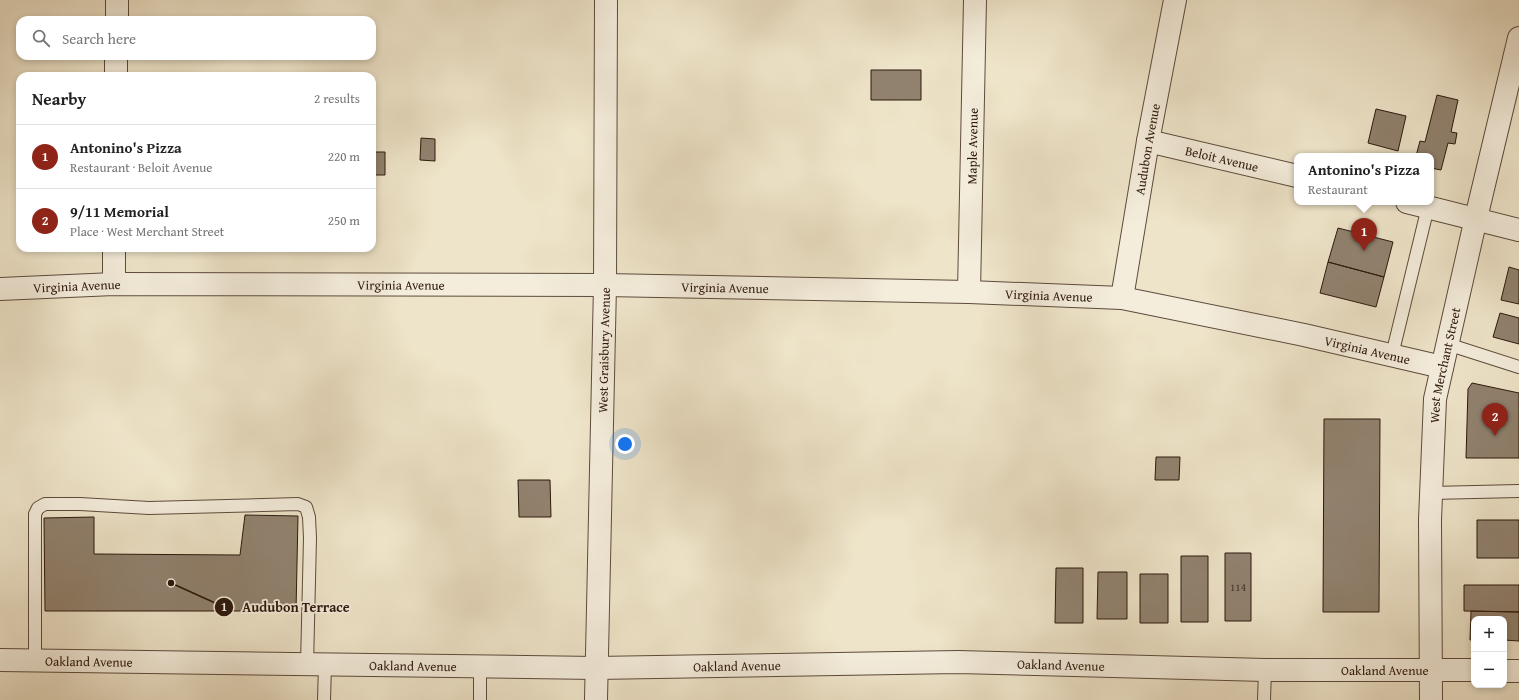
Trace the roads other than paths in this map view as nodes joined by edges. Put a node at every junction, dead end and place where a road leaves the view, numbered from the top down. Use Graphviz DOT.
graph roads {
  1 [pos="117,0"];
  2 [pos="606,0"];
  3 [pos="975,0"];
  4 [pos="1175,0"];
  5 [pos="117,16"];
  6 [pos="1519,38"];
  7 [pos="116,60"];
  8 [pos="116,72"];
  9 [pos="1148,141"];
  10 [pos="1294,175"];
  11 [pos="1420,205"];
  12 [pos="1428,207"];
  13 [pos="1476,218"];
  14 [pos="1519,230"];
  15 [pos="114,252"];
  16 [pos="114,284"];
  17 [pos="605,285"];
  18 [pos="0,290"];
  19 [pos="968,292"];
  20 [pos="1122,298"];
  21 [pos="1448,344"];
  22 [pos="1392,355"];
  23 [pos="1442,367"];
  24 [pos="1519,367"];
  25 [pos="1519,491"];
  26 [pos="1431,493"];
  27 [pos="0,660"];
  28 [pos="35,660"];
  29 [pos="316,665"];
  30 [pos="480,667"];
  31 [pos="596,668"];
  32 [pos="1265,670"];
  33 [pos="1432,670"];
  34 [pos="1471,670"];
  35 [pos="1507,671"];
  36 [pos="1519,671"];
  37 [pos="324,700"];
  38 [pos="480,700"];
  39 [pos="596,700"];
  40 [pos="1264,700"];
  41 [pos="1431,700"];
  1 -- 5 [label="street"];
  2 -- 17 [label="street, West Graisbury Avenue"];
  3 -- 19 [label="street, Maple Avenue"];
  4 -- 9 [label="street, Audubon Avenue"];
  6 -- 13 [label="street, West Merchant Street"];
  7 -- 8 [label="street"];
  9 -- 10 [label="street, Beloit Avenue"];
  9 -- 20 [label="street, Audubon Avenue"];
  11 -- 12 [label="street"];
  12 -- 13 [label="street"];
  12 -- 22 [label="lane"];
  13 -- 14 [label="street"];
  13 -- 21 [label="street, West Merchant Street"];
  15 -- 16 [label="street"];
  16 -- 17 [label="street, Virginia Avenue"];
  16 -- 18 [label="street, Virginia Avenue"];
  17 -- 19 [label="street, Virginia Avenue"];
  17 -- 31 [label="street, West Graisbury Avenue"];
  19 -- 20 [label="street, Virginia Avenue"];
  20 -- 22 [label="street, Virginia Avenue"];
  21 -- 23 [label="street, West Merchant Street"];
  21 -- 24 [label="lane"];
  22 -- 23 [label="street, Virginia Avenue"];
  23 -- 26 [label="street, West Merchant Street"];
  25 -- 26 [label="lane"];
  26 -- 33 [label="street, West Merchant Street"];
  27 -- 28 [label="street, Oakland Avenue"];
  28 -- 29 [label="street, Oakland Avenue"];
  28 -- 29 [label="lane"];
  29 -- 30 [label="street, Oakland Avenue"];
  29 -- 37 [label="lane"];
  30 -- 31 [label="street, Oakland Avenue"];
  30 -- 38 [label="lane"];
  31 -- 32 [label="street, Oakland Avenue"];
  31 -- 39 [label="street, West Graisbury Avenue"];
  32 -- 33 [label="street, Oakland Avenue"];
  32 -- 40 [label="lane"];
  33 -- 34 [label="street, Oakland Avenue"];
  33 -- 41 [label="street, West Merchant Street"];
  35 -- 36 [label="street"];
}
